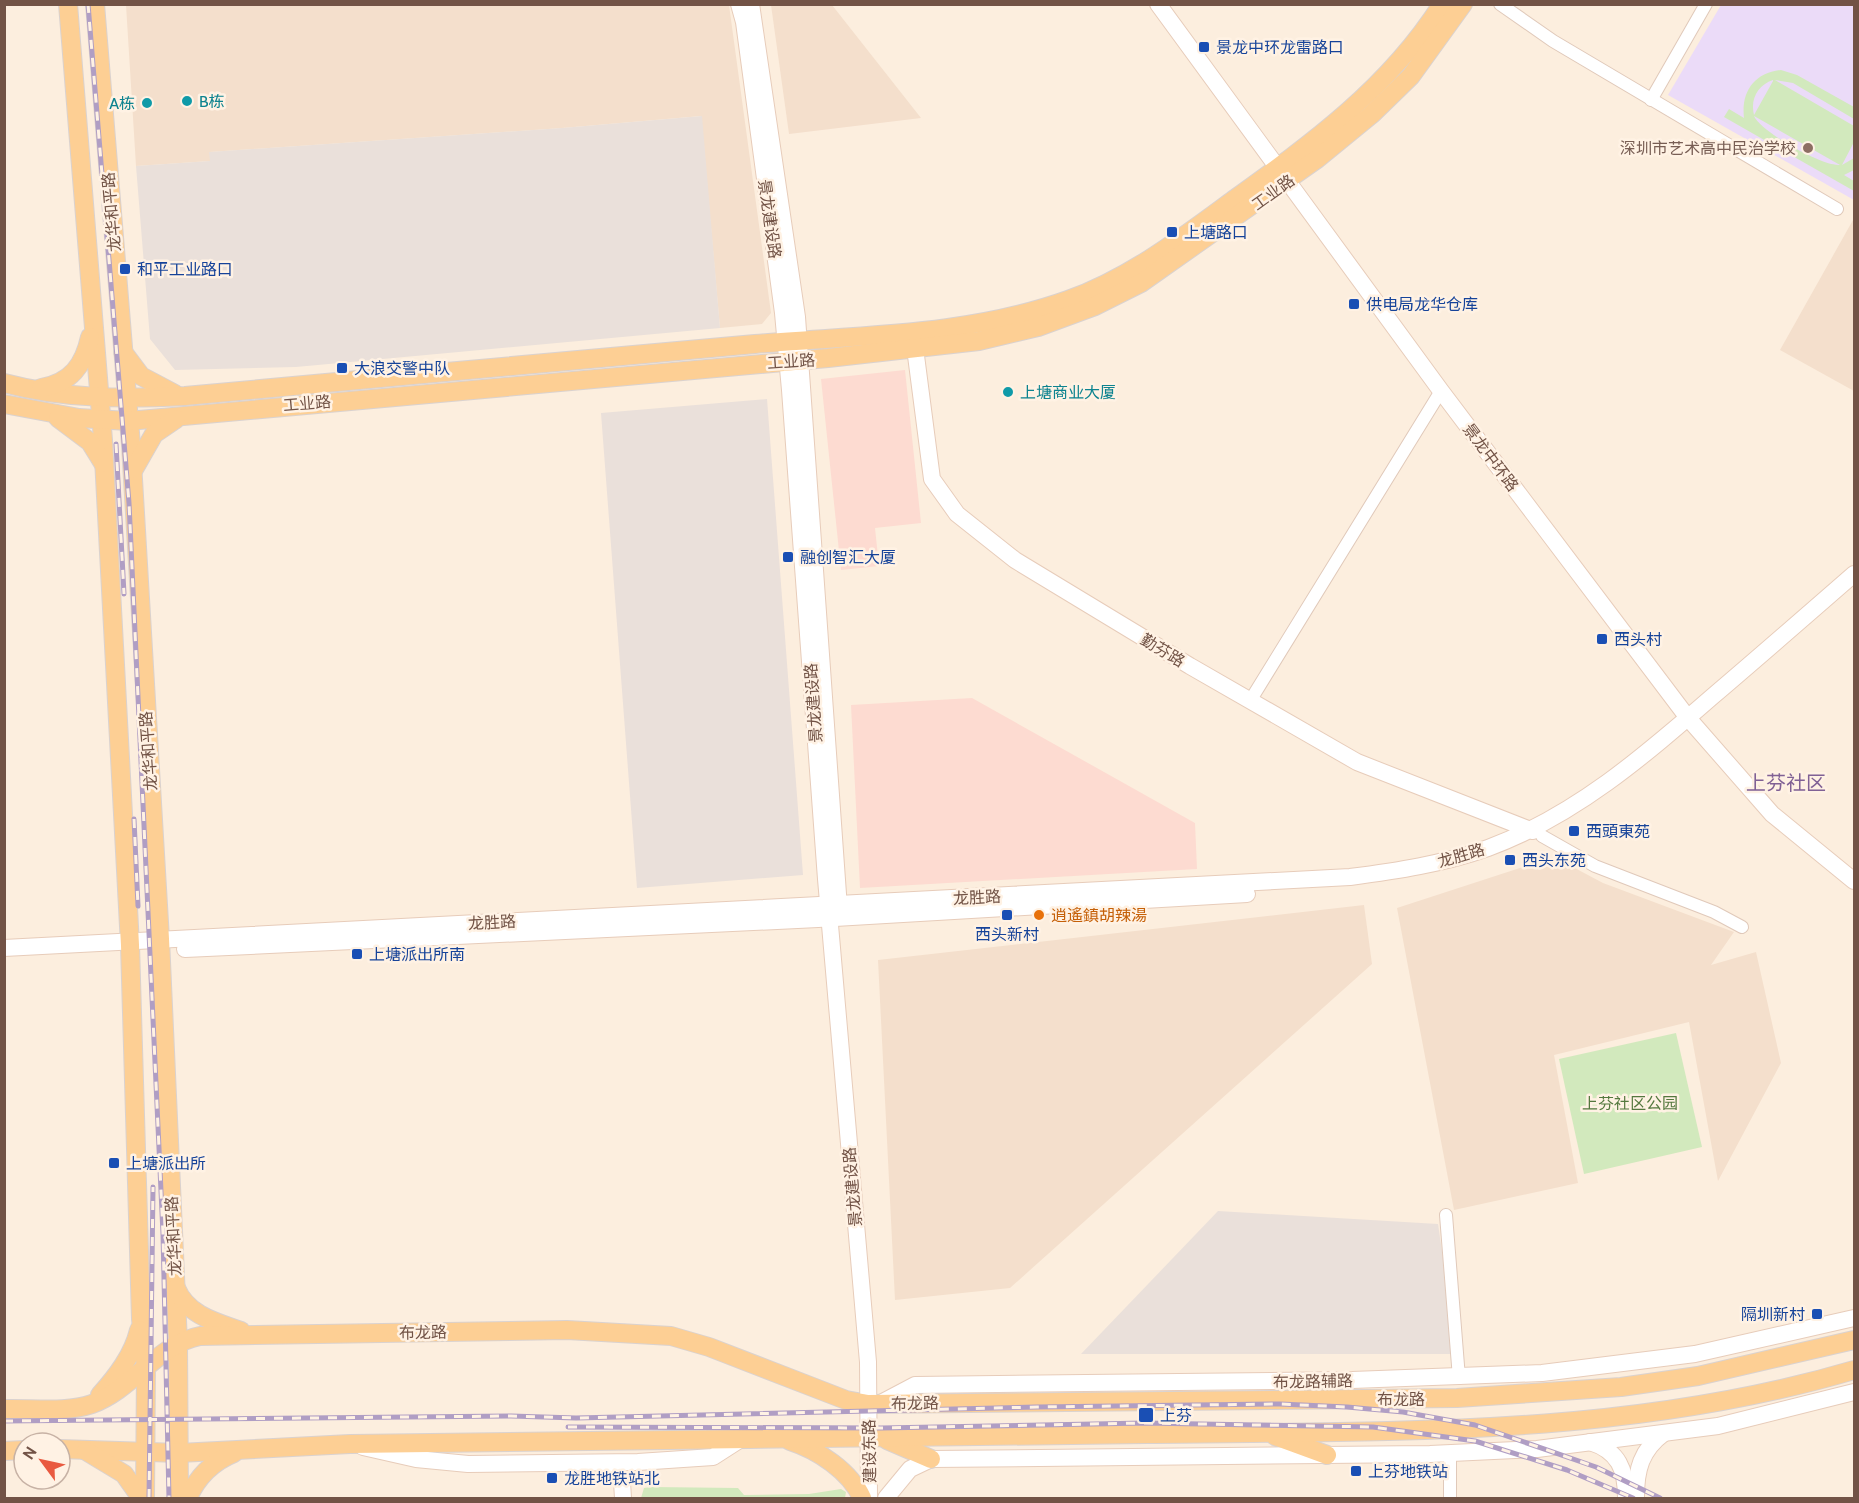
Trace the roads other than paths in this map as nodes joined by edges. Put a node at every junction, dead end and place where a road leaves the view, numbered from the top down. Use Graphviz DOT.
graph roads {
  1 [pos="68,4"];
  2 [pos="95,4"];
  3 [pos="105,4"];
  4 [pos="739,4"];
  5 [pos="751,4"];
  6 [pos="1158,4"];
  7 [pos="1442,4"];
  8 [pos="1463,4"];
  9 [pos="1500,4"];
  10 [pos="1706,4"];
  11 [pos="101,92"];
  12 [pos="1651,100"];
  13 [pos="1282,175"];
  14 [pos="1837,209"];
  15 [pos="93,323"];
  16 [pos="793,342"];
  17 [pos="915,348"];
  18 [pos="123,351"];
  19 [pos="794,361"];
  20 [pos="4,383"];
  21 [pos="26,388"];
  22 [pos="1441,391"];
  23 [pos="185,396"];
  24 [pos="99,398"];
  25 [pos="126,398"];
  26 [pos="4,404"];
  27 [pos="45,413"];
  28 [pos="181,417"];
  29 [pos="101,420"];
  30 [pos="129,422"];
  31 [pos="104,469"];
  32 [pos="132,477"];
  33 [pos="1854,574"];
  34 [pos="1854,588"];
  35 [pos="1250,701"];
  36 [pos="1691,723"];
  37 [pos="1536,833"];
  38 [pos="1854,881"];
  39 [pos="834,911"];
  40 [pos="1742,927"];
  41 [pos="160,945"];
  42 [pos="130,947"];
  43 [pos="4,948"];
  44 [pos="4,959"];
  45 [pos="1446,1215"];
  46 [pos="176,1286"];
  47 [pos="1854,1318"];
  48 [pos="141,1319"];
  49 [pos="251,1335"];
  50 [pos="1854,1340"];
  51 [pos="178,1343"];
  52 [pos="146,1368"];
  53 [pos="1854,1370"];
  54 [pos="1459,1378"];
  55 [pos="1854,1392"];
  56 [pos="93,1403"];
  57 [pos="874,1404"];
  58 [pos="4,1409"];
  59 [pos="1264,1432"];
  60 [pos="1664,1433"];
  61 [pos="874,1437"];
  62 [pos="783,1438"];
  63 [pos="741,1439"];
  64 [pos="1588,1442"];
  65 [pos="350,1444"];
  66 [pos="72,1449"];
  67 [pos="81,1449"];
  68 [pos="145,1450"];
  69 [pos="240,1450"];
  70 [pos="179,1453"];
  71 [pos="1450,1453"];
  72 [pos="1327,1455"];
  73 [pos="931,1459"];
  74 [pos="638,1462"];
  75 [pos="609,1463"];
  76 [pos="1631,1491"];
  77 [pos="143,1498"];
  78 [pos="179,1498"];
  79 [pos="188,1498"];
  80 [pos="622,1498"];
  81 [pos="633,1498"];
  82 [pos="862,1498"];
  83 [pos="869,1498"];
  84 [pos="880,1498"];
  85 [pos="886,1498"];
  86 [pos="1450,1498"];
  1 -- 15 [label="main road, 龙华和平路"];
  2 -- 11 [label="main road, 龙华和平路"];
  3 -- 11 [label="main road"];
  4 -- 16 [label="main road, 景龙建设路"];
  5 -- 16 [label="main road, 景龙建设路"];
  6 -- 13 [label="main road, 景龙中环路"];
  7 -- 13 [label="main road, 工业路"];
  8 -- 13 [label="main road, 工业路"];
  9 -- 12 [label="street"];
  10 -- 12 [label="street"];
  11 -- 18 [label="main road, 龙华和平路"];
  12 -- 14 [label="street"];
  13 -- 16 [label="main road, 工业路"];
  13 -- 17 [label="main road, 工业路"];
  13 -- 22 [label="main road, 景龙中环路"];
  15 -- 21 [label="main road"];
  15 -- 24 [label="main road, 龙华和平路"];
  16 -- 19 [label="main road, 景龙建设路"];
  16 -- 23 [label="main road, 工业路"];
  17 -- 19 [label="main road, 工业路"];
  17 -- 35 [label="main road, 勤芬路"];
  18 -- 23 [label="main road"];
  18 -- 25 [label="main road, 龙华和平路"];
  19 -- 28 [label="main road, 工业路"];
  19 -- 39 [label="main road, 景龙建设路"];
  20 -- 21 [label="main road, 工业路"];
  21 -- 24 [label="main road, 工业路"];
  22 -- 35 [label="street"];
  22 -- 36 [label="main road, 景龙中环路"];
  23 -- 25 [label="main road, 工业路"];
  24 -- 25 [label="main road, 工业路"];
  24 -- 29 [label="main road, 龙华和平路"];
  25 -- 30 [label="main road, 龙华和平路"];
  26 -- 27 [label="main road, 工业路"];
  27 -- 29 [label="main road, 工业路"];
  27 -- 31 [label="main road"];
  28 -- 30 [label="main road, 工业路"];
  28 -- 32 [label="main road"];
  29 -- 30 [label="main road, 工业路"];
  29 -- 31 [label="main road, 龙华和平路"];
  30 -- 32 [label="main road, 龙华和平路"];
  31 -- 42 [label="main road, 龙华和平路"];
  32 -- 41 [label="main road, 龙华和平路"];
  33 -- 36 [label="main road, 龙胜路"];
  34 -- 36 [label="main road, 龙胜路"];
  35 -- 37 [label="main road, 勤芬路"];
  36 -- 37 [label="main road, 龙胜路"];
  36 -- 38 [label="main road, 景龙中环路"];
  37 -- 39 [label="main road, 龙胜路"];
  37 -- 40 [label="street"];
  39 -- 41 [label="main road, 龙胜路"];
  39 -- 57 [label="main road, 景龙建设路"];
  41 -- 42 [label="main road, 龙胜路"];
  41 -- 46 [label="main road, 龙华和平路"];
  42 -- 43 [label="main road, 龙胜路"];
  42 -- 44 [label="main road, 龙胜路"];
  42 -- 48 [label="main road, 龙华和平路"];
  45 -- 54 [label="street"];
  46 -- 49 [label="main road"];
  46 -- 51 [label="main road, 龙华和平路"];
  47 -- 54 [label="main road, 布龙路辅路"];
  48 -- 52 [label="main road, 龙华和平路"];
  48 -- 56 [label="main road"];
  49 -- 51 [label="main road, 布龙路"];
  49 -- 57 [label="main road, 布龙路"];
  50 -- 57 [label="main road, 布龙路"];
  51 -- 52 [label="main road, 布龙路"];
  51 -- 70 [label="main road, 龙华和平路"];
  52 -- 56 [label="main road, 布龙路"];
  52 -- 68 [label="main road, 龙华和平路"];
  53 -- 59 [label="main road, 布龙路"];
  54 -- 57 [label="main road, 布龙路辅路"];
  55 -- 60 [label="main road"];
  56 -- 58 [label="main road, 布龙路"];
  57 -- 61 [label="main road, 建设东路"];
  59 -- 61 [label="main road, 布龙路"];
  59 -- 72 [label="main road"];
  60 -- 64 [label="main road"];
  60 -- 76 [label="main road"];
  61 -- 62 [label="main road, 布龙路"];
  61 -- 73 [label="main road"];
  61 -- 83 [label="main road, 建设东路"];
  61 -- 84 [label="main road, 建设东路"];
  62 -- 63 [label="main road, 布龙路"];
  62 -- 82 [label="main road"];
  63 -- 65 [label="main road, 布龙路"];
  63 -- 74 [label="main road"];
  64 -- 71 [label="main road"];
  64 -- 76 [label="main road"];
  65 -- 69 [label="main road, 布龙路"];
  65 -- 75 [label="main road, 布龙路"];
  66 -- 67 [label="main road, 布龙路"];
  67 -- 68 [label="main road, 布龙路"];
  67 -- 77 [label="main road"];
  68 -- 70 [label="main road, 布龙路"];
  68 -- 77 [label="main road, 龙华和平路"];
  69 -- 70 [label="main road, 布龙路"];
  69 -- 79 [label="main road"];
  70 -- 78 [label="main road, 龙华和平路"];
  71 -- 72 [label="main road"];
  71 -- 86 [label="street"];
  72 -- 73 [label="main road"];
  73 -- 85 [label="main road"];
  74 -- 75 [label="main road, 布龙路"];
  74 -- 81 [label="main road"];
  75 -- 80 [label="main road"];
}
